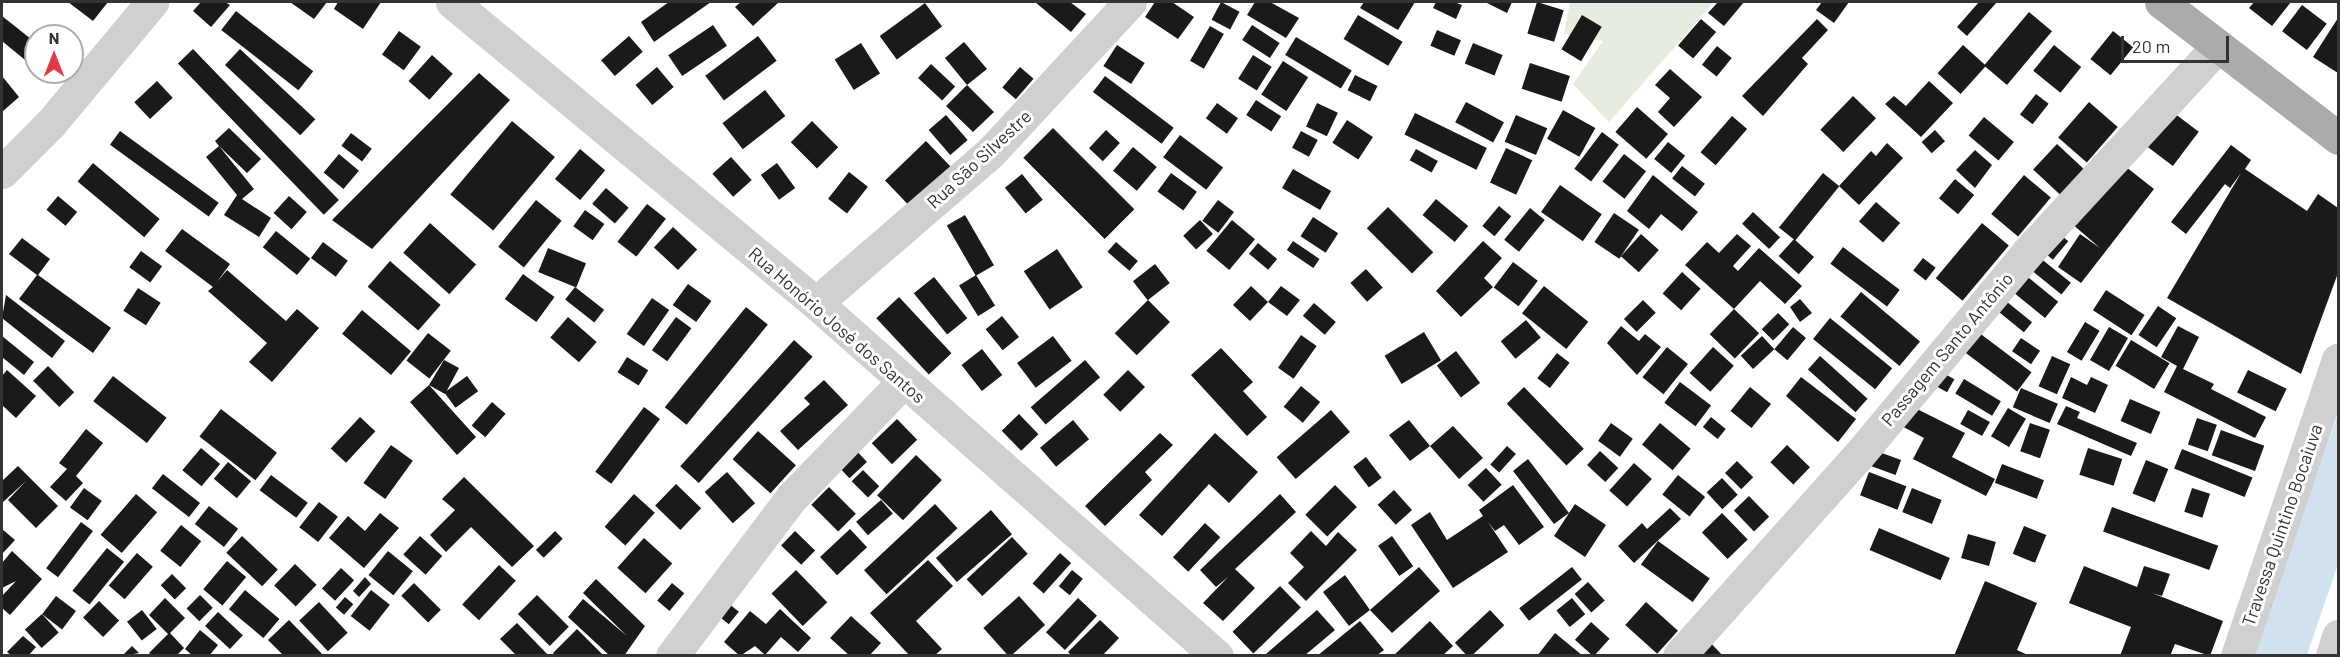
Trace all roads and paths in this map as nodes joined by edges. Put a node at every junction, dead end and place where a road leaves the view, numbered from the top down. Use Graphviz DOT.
graph roads {
  1 [pos="152,2"];
  2 [pos="452,2"];
  3 [pos="1130,2"];
  4 [pos="2161,2"];
  5 [pos="2218,46"];
  6 [pos="2338,138"];
  7 [pos="2,172"];
  8 [pos="816,303"];
  9 [pos="2338,360"];
  10 [pos="903,382"];
  11 [pos="2338,636"];
  12 [pos="672,656"];
  13 [pos="1217,656"];
  14 [pos="1679,656"];
  15 [pos="2237,656"];
  16 [pos="2332,656"];
  1 -- 7 [label="street"];
  2 -- 8 [label="street, Rua Honório José dos Santos"];
  3 -- 8 [label="street, Rua São Silvestre"];
  4 -- 5 [label="main road"];
  5 -- 6 [label="main road"];
  5 -- 14 [label="street, Passagem Santo Antônio"];
  8 -- 10 [label="street, Rua Honório José dos Santos"];
  9 -- 15 [label="street, Travessa Quintino Bocaiuva"];
  10 -- 12 [label="street"];
  10 -- 13 [label="street, Rua Honório José dos Santos"];
  11 -- 16 [label="street"];
}
